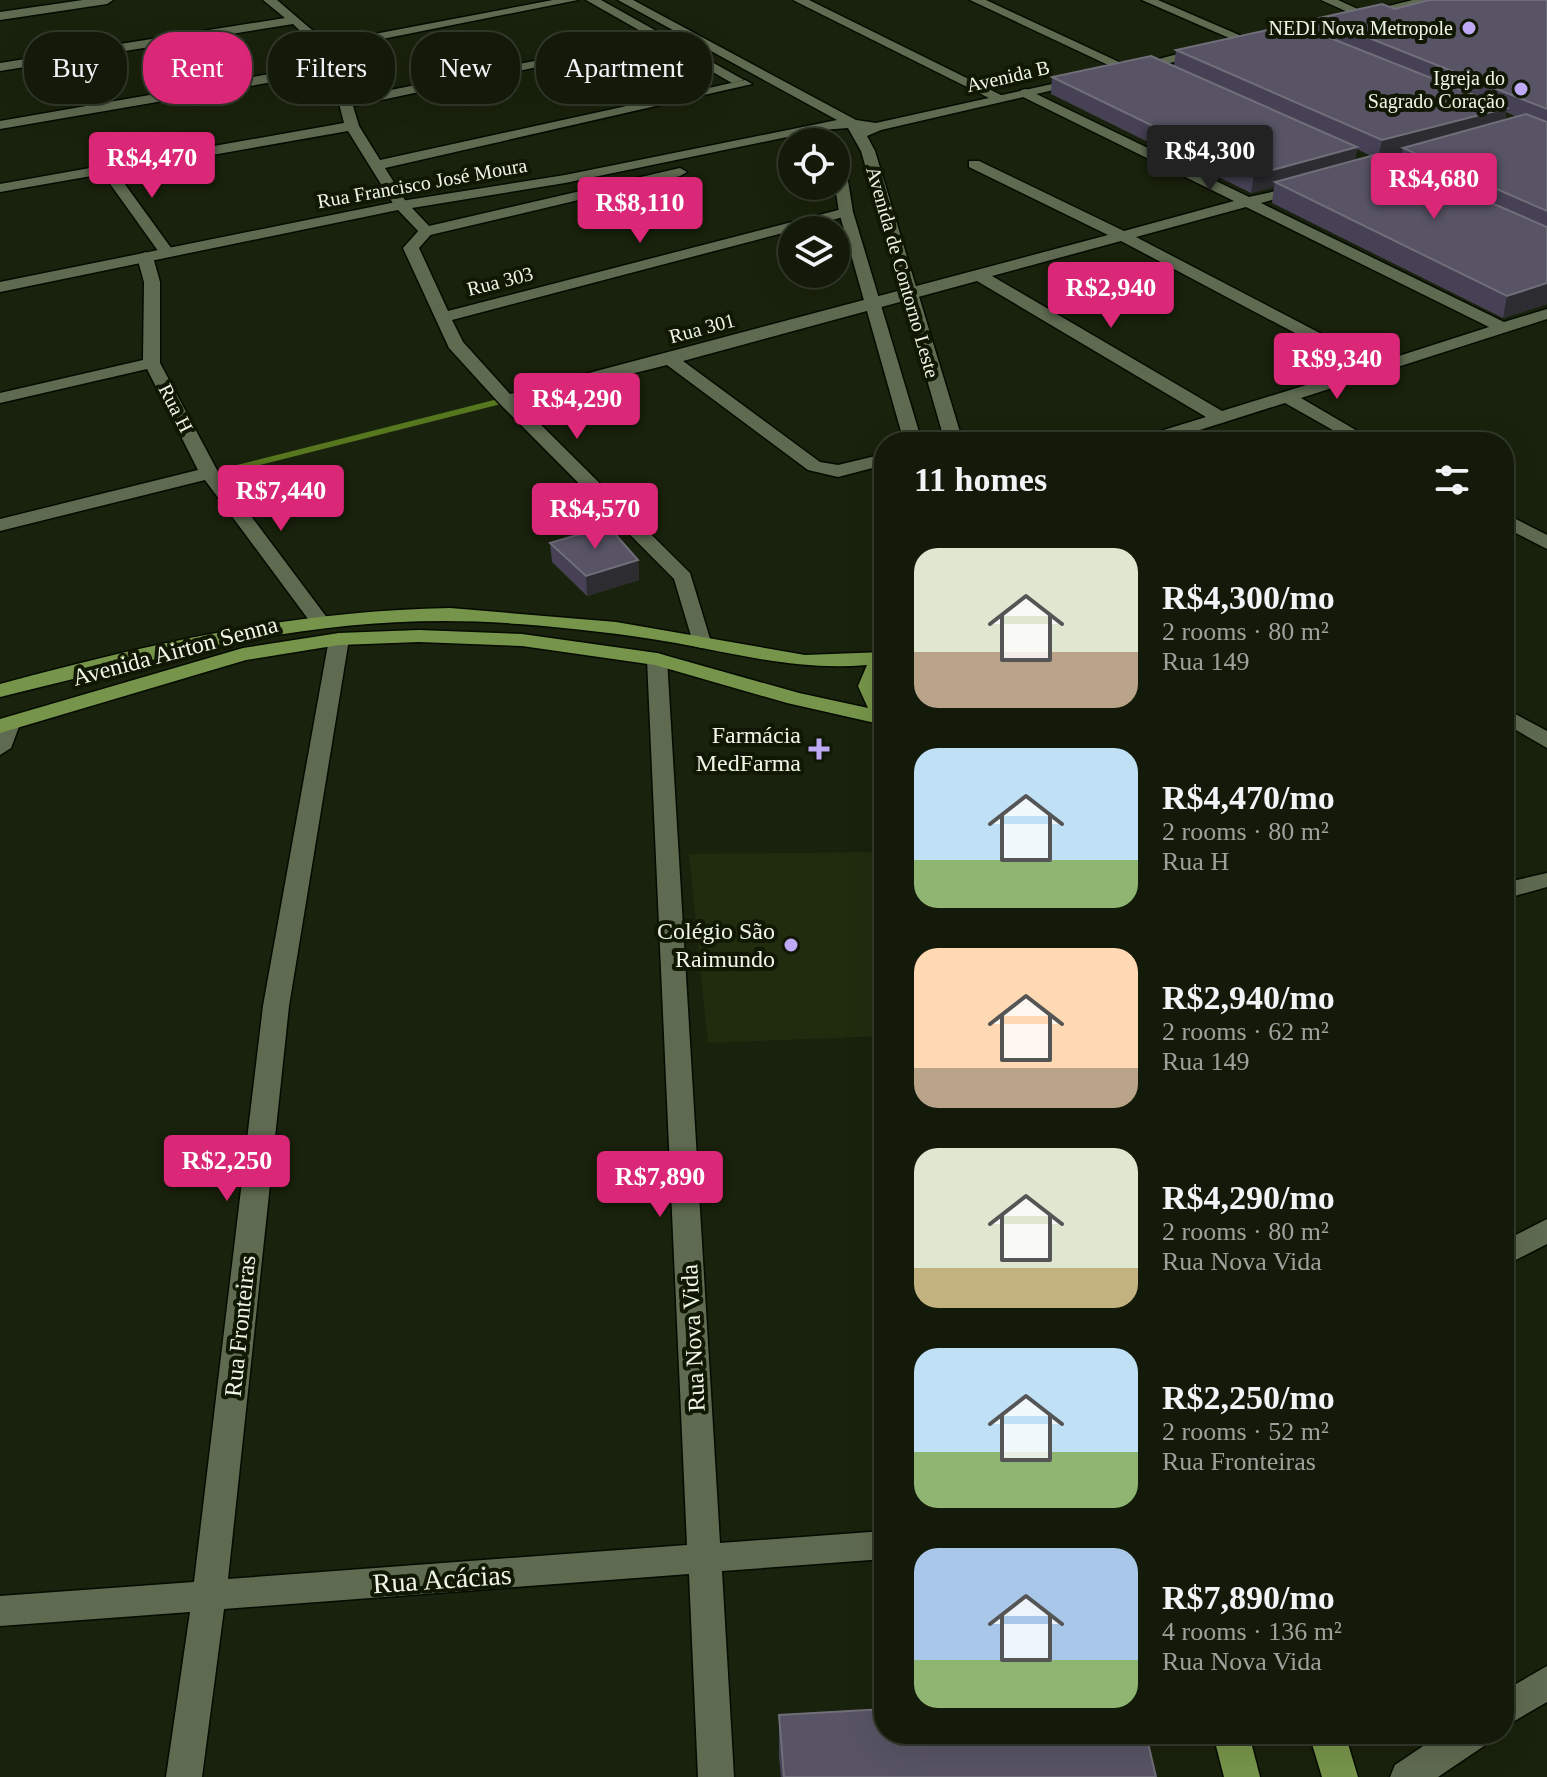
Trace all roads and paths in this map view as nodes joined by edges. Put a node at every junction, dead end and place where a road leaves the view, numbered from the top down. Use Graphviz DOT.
graph roads {
  1 [pos="107,0"];
  2 [pos="291,0"];
  3 [pos="572,0"];
  4 [pos="592,0"];
  5 [pos="624,0"];
  6 [pos="799,0"];
  7 [pos="976,0"];
  8 [pos="1148,0"];
  9 [pos="1327,0"];
  10 [pos="1429,0"];
  11 [pos="271,2"];
  12 [pos="1365,15"];
  13 [pos="0,16"];
  14 [pos="296,20"];
  15 [pos="308,32"];
  16 [pos="650,32"];
  17 [pos="1287,32"];
  18 [pos="395,34"];
  19 [pos="1247,41"];
  20 [pos="1317,44"];
  21 [pos="1149,64"];
  22 [pos="536,65"];
  23 [pos="712,66"];
  24 [pos="0,67"];
  25 [pos="1128,69"];
  26 [pos="1178,77"];
  27 [pos="268,79"];
  28 [pos="395,93"];
  29 [pos="1026,93"];
  30 [pos="712,95"];
  31 [pos="1000,98"];
  32 [pos="346,104"];
  33 [pos="669,104"];
  34 [pos="796,112"];
  35 [pos="0,125"];
  36 [pos="352,126"];
  37 [pos="816,128"];
  38 [pos="856,129"];
  39 [pos="850,131"];
  40 [pos="778,146"];
  41 [pos="778,150"];
  42 [pos="733,161"];
  43 [pos="974,164"];
  44 [pos="377,165"];
  45 [pos="703,167"];
  46 [pos="107,170"];
  47 [pos="1319,183"];
  48 [pos="0,188"];
  49 [pos="843,200"];
  50 [pos="1246,203"];
  51 [pos="401,205"];
  52 [pos="846,212"];
  53 [pos="426,231"];
  54 [pos="1124,237"];
  55 [pos="166,252"];
  56 [pos="145,257"];
  57 [pos="980,276"];
  58 [pos="0,287"];
  59 [pos="908,295"];
  60 [pos="872,303"];
  61 [pos="1547,314"];
  62 [pos="443,317"];
  63 [pos="1503,328"];
  64 [pos="670,359"];
  65 [pos="152,363"];
  66 [pos="1374,368"];
  67 [pos="1287,397"];
  68 [pos="0,398"];
  69 [pos="506,400"];
  70 [pos="1221,418"];
  71 [pos="910,432"];
  72 [pos="951,432"];
  73 [pos="1176,432"];
  74 [pos="1349,432"];
  75 [pos="874,462"];
  76 [pos="209,473"];
  77 [pos="0,525"];
  78 [pos="1514,525"];
  79 [pos="1547,543"];
  80 [pos="318,619"];
  81 [pos="339,639"];
  82 [pos="701,642"];
  83 [pos="657,659"];
  84 [pos="874,659"];
  85 [pos="874,668"];
  86 [pos="0,691"];
  87 [pos="874,703"];
  88 [pos="874,714"];
  89 [pos="1514,720"];
  90 [pos="5,725"];
  91 [pos="1547,741"];
  92 [pos="0,748"];
  93 [pos="1545,883"];
  94 [pos="1514,889"];
  95 [pos="1547,1230"];
  96 [pos="1514,1249"];
  97 [pos="874,1546"];
  98 [pos="705,1558"];
  99 [pos="209,1597"];
  100 [pos="0,1611"];
  101 [pos="1547,1682"];
  102 [pos="1514,1704"];
  103 [pos="1234,1744"];
  104 [pos="1330,1744"];
  105 [pos="1456,1744"];
  106 [pos="184,1777"];
  107 [pos="716,1777"];
  108 [pos="1242,1777"];
  109 [pos="1340,1777"];
  110 [pos="1408,1777"];
  1 -- 13 [label="street"];
  2 -- 11 [label="street"];
  3 -- 18 [label="street"];
  4 -- 16 [label="street"];
  5 -- 38 [label="street"];
  6 -- 31 [label="street"];
  7 -- 25 [label="street"];
  8 -- 19 [label="street"];
  9 -- 12 [label="street"];
  10 -- 12 [label="street, Avenida B"];
  11 -- 14 [label="street"];
  12 -- 17 [label="street, Avenida B"];
  14 -- 15 [label="street"];
  14 -- 24 [label="street"];
  17 -- 19 [label="street, Avenida B"];
  17 -- 20 [label="street"];
  19 -- 21 [label="street, Avenida B"];
  21 -- 25 [label="street, Avenida B"];
  21 -- 26 [label="street"];
  22 -- 28 [label="street"];
  23 -- 30 [label="street"];
  25 -- 29 [label="street, Avenida B"];
  27 -- 35 [label="street"];
  29 -- 31 [label="street, Avenida B"];
  29 -- 50 [label="street"];
  31 -- 38 [label="street, Avenida B"];
  32 -- 36 [label="street"];
  33 -- 44 [label="street"];
  34 -- 37 [label="street"];
  36 -- 44 [label="street"];
  36 -- 46 [label="street"];
  38 -- 39 [label="street, Rua Francisco José Moura"];
  38 -- 59 [label="street, Avenida de Contorno Leste"];
  40 -- 51 [label="street, Rua Francisco José Moura"];
  41 -- 42 [label="street"];
  43 -- 54 [label="street"];
  44 -- 51 [label="street"];
  45 -- 53 [label="street, Rua Francisco José Moura"];
  46 -- 48 [label="street"];
  46 -- 55 [label="street"];
  47 -- 50 [label="street, Rua 301"];
  49 -- 52 [label="street, Avenida de Contorno Leste"];
  50 -- 54 [label="street, Rua 301"];
  50 -- 63 [label="street"];
  51 -- 53 [label="street"];
  51 -- 55 [label="street, Rua Francisco José Moura"];
  52 -- 60 [label="street, Avenida de Contorno Leste"];
  52 -- 62 [label="street, Rua 303"];
  53 -- 62 [label="street"];
  54 -- 57 [label="street, Rua 301"];
  54 -- 66 [label="street"];
  55 -- 56 [label="street, Rua Francisco José Moura"];
  56 -- 58 [label="street, Rua Francisco José Moura"];
  56 -- 65 [label="street, Rua H"];
  57 -- 59 [label="street, Rua 301"];
  57 -- 70 [label="street"];
  59 -- 60 [label="street, Rua 301"];
  59 -- 72 [label="street, Avenida de Contorno Leste"];
  60 -- 64 [label="street, Rua 301"];
  60 -- 71 [label="street, Avenida de Contorno Leste"];
  61 -- 63 [label="street"];
  62 -- 69 [label="street"];
  63 -- 66 [label="street"];
  64 -- 69 [label="street, Rua 301"];
  64 -- 75 [label="street"];
  65 -- 68 [label="street"];
  65 -- 76 [label="street, Rua H"];
  66 -- 67 [label="street"];
  67 -- 70 [label="street"];
  67 -- 74 [label="street"];
  69 -- 82 [label="street"];
  70 -- 73 [label="street"];
  76 -- 77 [label="street"];
  76 -- 80 [label="street, Rua H"];
  78 -- 79 [label="street"];
  80 -- 82 [label="main road, Avenida Airton Senna"];
  80 -- 86 [label="main road, Avenida Airton Senna"];
  81 -- 83 [label="main road, Avenida Airton Senna"];
  81 -- 90 [label="main road, Avenida Airton Senna"];
  81 -- 99 [label="street, Rua Fronteiras"];
  82 -- 84 [label="main road, Avenida Airton Senna"];
  83 -- 88 [label="main road, Avenida Airton Senna"];
  83 -- 98 [label="street, Rua Nova Vida"];
  85 -- 87 [label="main road"];
  89 -- 91 [label="street"];
  90 -- 92 [label="street"];
  93 -- 94 [label="street"];
  95 -- 96 [label="street"];
  97 -- 98 [label="street, Rua Acácias"];
  98 -- 99 [label="street, Rua Acácias"];
  98 -- 107 [label="street, Rua Nova Vida"];
  99 -- 100 [label="street, Rua Acácias"];
  99 -- 106 [label="street, Rua Fronteiras"];
  101 -- 102 [label="street"];
  103 -- 108 [label="main road"];
  104 -- 109 [label="main road"];
  105 -- 110 [label="street"];
}
